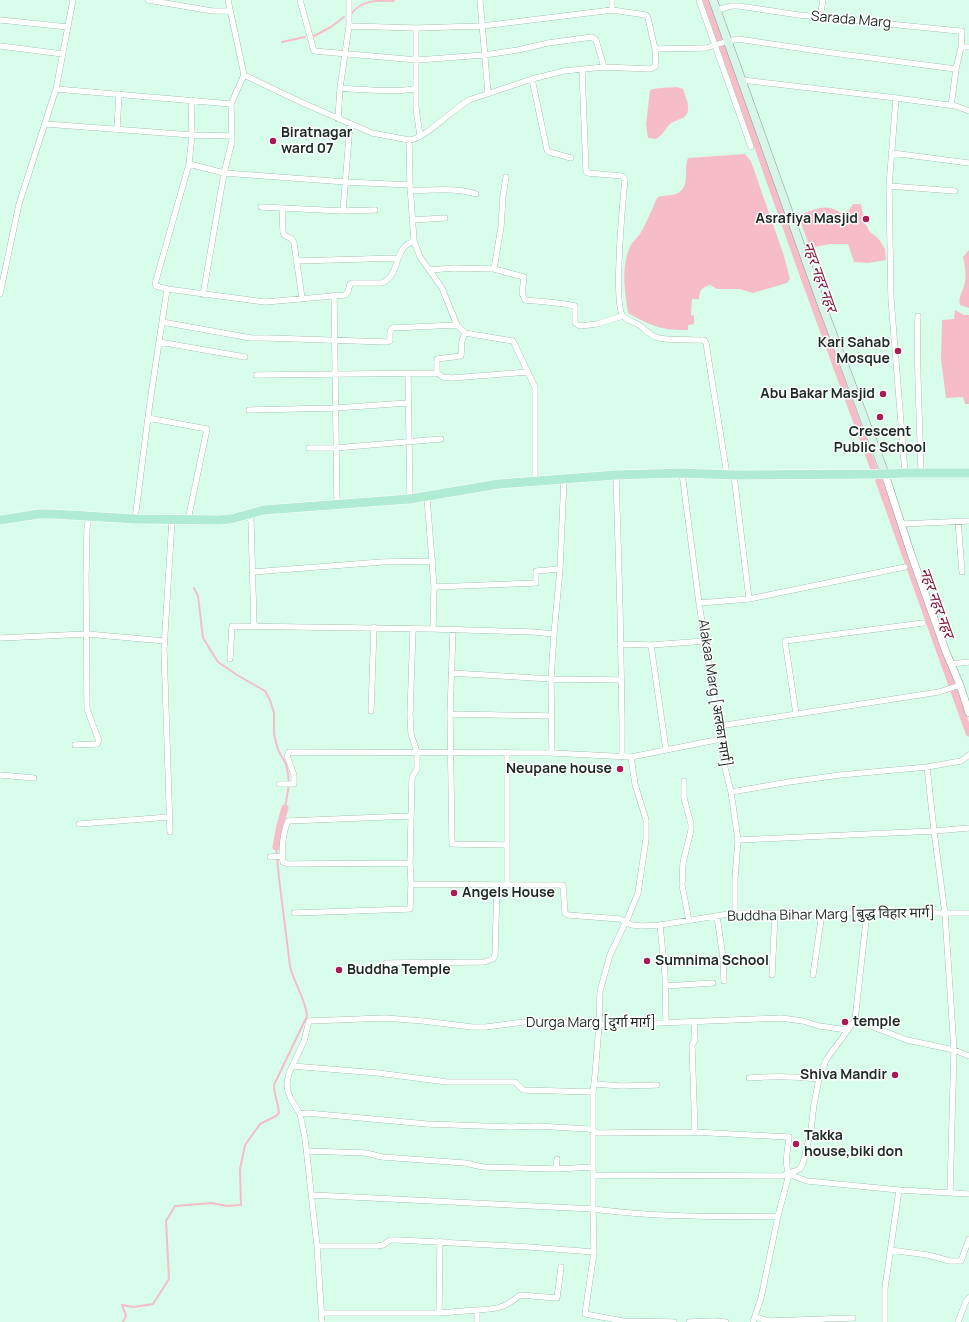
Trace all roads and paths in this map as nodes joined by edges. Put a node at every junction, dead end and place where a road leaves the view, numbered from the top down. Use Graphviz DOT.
graph roads {
  1 [pos="73,0"];
  2 [pos="148,0"];
  3 [pos="228,0"];
  4 [pos="300,0"];
  5 [pos="349,0"];
  6 [pos="480,0"];
  7 [pos="612,0"];
  8 [pos="699,0"];
  9 [pos="714,0"];
  10 [pos="823,0"];
  11 [pos="612,10"];
  12 [pos="717,10"];
  13 [pos="230,11"];
  14 [pos="820,18"];
  15 [pos="0,20"];
  16 [pos="349,26"];
  17 [pos="482,26"];
  18 [pos="68,27"];
  19 [pos="416,28"];
  20 [pos="726,41"];
  21 [pos="717,44"];
  22 [pos="0,46"];
  23 [pos="961,47"];
  24 [pos="969,47"];
  25 [pos="655,49"];
  26 [pos="62,54"];
  27 [pos="346,55"];
  28 [pos="484,55"];
  29 [pos="416,60"];
  30 [pos="604,67"];
  31 [pos="956,69"];
  32 [pos="582,70"];
  33 [pos="244,75"];
  34 [pos="532,79"];
  35 [pos="742,80"];
  36 [pos="340,88"];
  37 [pos="416,88"];
  38 [pos="56,89"];
  39 [pos="488,93"];
  40 [pos="119,94"];
  41 [pos="896,98"];
  42 [pos="192,100"];
  43 [pos="231,104"];
  44 [pos="951,106"];
  45 [pos="969,111"];
  46 [pos="338,119"];
  47 [pos="46,124"];
  48 [pos="350,124"];
  49 [pos="117,130"];
  50 [pos="192,136"];
  51 [pos="232,136"];
  52 [pos="420,136"];
  53 [pos="409,140"];
  54 [pos="751,147"];
  55 [pos="892,153"];
  56 [pos="571,158"];
  57 [pos="969,163"];
  58 [pos="190,164"];
  59 [pos="224,173"];
  60 [pos="506,178"];
  61 [pos="346,182"];
  62 [pos="889,186"];
  63 [pos="410,187"];
  64 [pos="955,191"];
  65 [pos="476,194"];
  66 [pos="261,207"];
  67 [pos="282,208"];
  68 [pos="375,210"];
  69 [pos="344,211"];
  70 [pos="445,218"];
  71 [pos="412,220"];
  72 [pos="414,241"];
  73 [pos="398,258"];
  74 [pos="296,261"];
  75 [pos="494,269"];
  76 [pos="429,270"];
  77 [pos="167,289"];
  78 [pos="0,294"];
  79 [pos="203,294"];
  80 [pos="334,295"];
  81 [pos="302,298"];
  82 [pos="623,316"];
  83 [pos="918,316"];
  84 [pos="162,322"];
  85 [pos="457,325"];
  86 [pos="465,333"];
  87 [pos="334,341"];
  88 [pos="159,342"];
  89 [pos="245,357"];
  90 [pos="528,372"];
  91 [pos="335,373"];
  92 [pos="437,373"];
  93 [pos="408,374"];
  94 [pos="256,375"];
  95 [pos="408,403"];
  96 [pos="335,408"];
  97 [pos="249,410"];
  98 [pos="148,418"];
  99 [pos="441,439"];
  100 [pos="408,442"];
  101 [pos="309,448"];
  102 [pos="336,448"];
  103 [pos="682,473"];
  104 [pos="905,473"];
  105 [pos="921,473"];
  106 [pos="969,473"];
  107 [pos="885,474"];
  108 [pos="616,475"];
  109 [pos="730,475"];
  110 [pos="564,479"];
  111 [pos="535,482"];
  112 [pos="427,497"];
  113 [pos="410,499"];
  114 [pos="337,504"];
  115 [pos="249,514"];
  116 [pos="89,516"];
  117 [pos="135,519"];
  118 [pos="0,520"];
  119 [pos="172,520"];
  120 [pos="188,520"];
  121 [pos="958,521"];
  122 [pos="969,521"];
  123 [pos="902,524"];
  124 [pos="433,561"];
  125 [pos="905,567"];
  126 [pos="560,569"];
  127 [pos="253,572"];
  128 [pos="962,572"];
  129 [pos="434,587"];
  130 [pos="749,599"];
  131 [pos="699,603"];
  132 [pos="923,623"];
  133 [pos="254,626"];
  134 [pos="374,627"];
  135 [pos="413,628"];
  136 [pos="433,628"];
  137 [pos="453,630"];
  138 [pos="87,634"];
  139 [pos="554,634"];
  140 [pos="0,638"];
  141 [pos="165,641"];
  142 [pos="705,641"];
  143 [pos="620,644"];
  144 [pos="651,645"];
  145 [pos="230,659"];
  146 [pos="969,662"];
  147 [pos="951,664"];
  148 [pos="452,673"];
  149 [pos="551,679"];
  150 [pos="621,680"];
  151 [pos="958,686"];
  152 [pos="371,712"];
  153 [pos="969,713"];
  154 [pos="450,714"];
  155 [pos="796,714"];
  156 [pos="551,716"];
  157 [pos="719,726"];
  158 [pos="720,739"];
  159 [pos="76,745"];
  160 [pos="666,750"];
  161 [pos="417,752"];
  162 [pos="450,752"];
  163 [pos="507,752"];
  164 [pos="552,752"];
  165 [pos="969,754"];
  166 [pos="622,756"];
  167 [pos="631,756"];
  168 [pos="927,767"];
  169 [pos="0,775"];
  170 [pos="34,778"];
  171 [pos="684,781"];
  172 [pos="279,784"];
  173 [pos="731,792"];
  174 [pos="410,816"];
  175 [pos="170,817"];
  176 [pos="79,824"];
  177 [pos="969,828"];
  178 [pos="934,831"];
  179 [pos="170,832"];
  180 [pos="738,840"];
  181 [pos="507,844"];
  182 [pos="270,856"];
  183 [pos="282,856"];
  184 [pos="410,863"];
  185 [pos="411,884"];
  186 [pos="497,885"];
  187 [pos="506,886"];
  188 [pos="867,912"];
  189 [pos="294,913"];
  190 [pos="735,913"];
  191 [pos="775,913"];
  192 [pos="822,913"];
  193 [pos="969,913"];
  194 [pos="945,914"];
  195 [pos="717,916"];
  196 [pos="689,921"];
  197 [pos="626,922"];
  198 [pos="660,925"];
  199 [pos="386,962"];
  200 [pos="772,975"];
  201 [pos="813,975"];
  202 [pos="724,981"];
  203 [pos="713,983"];
  204 [pos="665,986"];
  205 [pos="855,1020"];
  206 [pos="694,1022"];
  207 [pos="666,1023"];
  208 [pos="599,1025"];
  209 [pos="848,1030"];
  210 [pos="954,1050"];
  211 [pos="969,1056"];
  212 [pos="292,1066"];
  213 [pos="749,1078"];
  214 [pos="819,1079"];
  215 [pos="594,1084"];
  216 [pos="657,1085"];
  217 [pos="593,1092"];
  218 [pos="300,1114"];
  219 [pos="593,1130"];
  220 [pos="695,1133"];
  221 [pos="307,1150"];
  222 [pos="557,1160"];
  223 [pos="593,1167"];
  224 [pos="556,1169"];
  225 [pos="789,1174"];
  226 [pos="593,1175"];
  227 [pos="899,1190"];
  228 [pos="950,1193"];
  229 [pos="312,1194"];
  230 [pos="969,1194"];
  231 [pos="593,1209"];
  232 [pos="778,1216"];
  233 [pos="969,1239"];
  234 [pos="440,1241"];
  235 [pos="317,1246"];
  236 [pos="890,1250"];
  237 [pos="594,1252"];
  238 [pos="560,1267"];
  239 [pos="969,1298"];
  240 [pos="477,1310"];
  241 [pos="322,1313"];
  242 [pos="439,1313"];
  243 [pos="853,1318"];
  244 [pos="754,1320"];
  245 [pos="322,1322"];
  246 [pos="477,1322"];
  247 [pos="674,1322"];
  248 [pos="689,1322"];
  249 [pos="726,1322"];
  250 [pos="885,1322"];
  251 [pos="958,1322"];
  1 -- 18 [label="street"];
  2 -- 13 [label="street"];
  3 -- 13 [label="street"];
  4 -- 27 [label="street"];
  5 -- 16 [label="street"];
  6 -- 17 [label="street"];
  7 -- 11 [label="street"];
  8 -- 21 [label="street"];
  9 -- 12 [label="main road"];
  10 -- 14 [label="street"];
  11 -- 17 [label="street"];
  11 -- 25 [label="street"];
  12 -- 14 [label="street, Sarada Marg"];
  12 -- 20 [label="main road"];
  13 -- 33 [label="street"];
  14 -- 23 [label="street, Sarada Marg"];
  15 -- 18 [label="street"];
  16 -- 19 [label="street"];
  16 -- 27 [label="street"];
  17 -- 19 [label="street"];
  17 -- 28 [label="street"];
  18 -- 26 [label="street"];
  19 -- 29 [label="street"];
  20 -- 21 [label="street"];
  20 -- 31 [label="street"];
  20 -- 35 [label="main road"];
  21 -- 25 [label="street"];
  21 -- 54 [label="street"];
  22 -- 26 [label="street"];
  23 -- 24 [label="street"];
  23 -- 31 [label="street"];
  25 -- 30 [label="street"];
  26 -- 38 [label="street"];
  27 -- 29 [label="street"];
  27 -- 36 [label="street"];
  28 -- 29 [label="street"];
  28 -- 30 [label="street"];
  28 -- 39 [label="street"];
  29 -- 37 [label="street"];
  30 -- 32 [label="street"];
  31 -- 44 [label="street"];
  32 -- 34 [label="street"];
  32 -- 82 [label="street"];
  33 -- 43 [label="street"];
  33 -- 46 [label="street"];
  34 -- 39 [label="street"];
  34 -- 56 [label="street"];
  35 -- 41 [label="street"];
  35 -- 107 [label="main road"];
  36 -- 37 [label="street"];
  36 -- 46 [label="street"];
  37 -- 52 [label="street"];
  38 -- 40 [label="street"];
  38 -- 47 [label="street"];
  39 -- 52 [label="street"];
  40 -- 42 [label="street"];
  40 -- 49 [label="street"];
  41 -- 44 [label="street"];
  41 -- 55 [label="street"];
  42 -- 43 [label="street"];
  42 -- 50 [label="street"];
  43 -- 51 [label="street"];
  44 -- 45 [label="street"];
  46 -- 48 [label="street"];
  47 -- 49 [label="street"];
  47 -- 78 [label="street"];
  48 -- 53 [label="street"];
  48 -- 61 [label="street"];
  49 -- 50 [label="street"];
  50 -- 51 [label="street"];
  50 -- 58 [label="street"];
  51 -- 59 [label="street"];
  52 -- 53 [label="street"];
  53 -- 63 [label="street"];
  55 -- 57 [label="street"];
  55 -- 62 [label="street"];
  58 -- 59 [label="street"];
  58 -- 77 [label="street"];
  59 -- 61 [label="street"];
  59 -- 79 [label="street"];
  60 -- 75 [label="street"];
  61 -- 63 [label="street"];
  61 -- 69 [label="street"];
  62 -- 64 [label="street"];
  62 -- 104 [label="street"];
  63 -- 65 [label="street"];
  63 -- 71 [label="street"];
  66 -- 67 [label="street"];
  67 -- 69 [label="street"];
  67 -- 74 [label="street"];
  68 -- 69 [label="street"];
  70 -- 71 [label="street"];
  71 -- 72 [label="street"];
  72 -- 73 [label="street"];
  72 -- 76 [label="street"];
  73 -- 74 [label="street"];
  73 -- 80 [label="street"];
  74 -- 81 [label="street"];
  75 -- 76 [label="street"];
  75 -- 82 [label="street"];
  76 -- 85 [label="street"];
  77 -- 79 [label="street"];
  77 -- 84 [label="street"];
  79 -- 81 [label="street"];
  80 -- 81 [label="street"];
  80 -- 87 [label="street"];
  82 -- 109 [label="street"];
  83 -- 105 [label="street"];
  84 -- 87 [label="street"];
  84 -- 88 [label="street"];
  85 -- 86 [label="street"];
  85 -- 87 [label="street"];
  86 -- 90 [label="street"];
  86 -- 92 [label="street"];
  87 -- 91 [label="street"];
  88 -- 89 [label="street"];
  88 -- 98 [label="street"];
  90 -- 92 [label="street"];
  90 -- 111 [label="street"];
  91 -- 93 [label="street"];
  91 -- 94 [label="street"];
  91 -- 96 [label="street"];
  92 -- 93 [label="street"];
  93 -- 95 [label="street"];
  95 -- 96 [label="street"];
  95 -- 100 [label="street"];
  96 -- 97 [label="street"];
  96 -- 102 [label="street"];
  98 -- 117 [label="street"];
  98 -- 120 [label="street"];
  99 -- 100 [label="street"];
  100 -- 102 [label="street"];
  100 -- 113 [label="street"];
  101 -- 102 [label="street"];
  102 -- 114 [label="street"];
  103 -- 108 [label="main road"];
  103 -- 109 [label="main road"];
  103 -- 131 [label="street, Alakaa Marg [अलका मार्ग]"];
  104 -- 105 [label="main road"];
  104 -- 107 [label="main road"];
  105 -- 106 [label="main road"];
  107 -- 109 [label="main road"];
  107 -- 123 [label="street"];
  108 -- 110 [label="main road"];
  108 -- 143 [label="street"];
  109 -- 130 [label="street"];
  110 -- 111 [label="main road"];
  110 -- 126 [label="street"];
  111 -- 112 [label="main road"];
  112 -- 113 [label="main road"];
  112 -- 124 [label="street"];
  113 -- 114 [label="main road"];
  114 -- 115 [label="main road"];
  115 -- 120 [label="main road"];
  115 -- 127 [label="street"];
  116 -- 117 [label="main road"];
  116 -- 118 [label="main road"];
  116 -- 138 [label="street"];
  117 -- 119 [label="main road"];
  119 -- 120 [label="main road"];
  119 -- 141 [label="street"];
  121 -- 122 [label="street"];
  121 -- 123 [label="street"];
  121 -- 128 [label="street"];
  123 -- 147 [label="street"];
  124 -- 127 [label="street"];
  124 -- 129 [label="street"];
  125 -- 130 [label="street"];
  126 -- 129 [label="street"];
  126 -- 139 [label="street"];
  127 -- 133 [label="street"];
  129 -- 136 [label="street"];
  130 -- 131 [label="street"];
  131 -- 142 [label="street, Alakaa Marg [अलका मार्ग]"];
  132 -- 155 [label="street"];
  133 -- 134 [label="street"];
  133 -- 145 [label="street"];
  134 -- 135 [label="street"];
  134 -- 152 [label="street"];
  135 -- 136 [label="street"];
  135 -- 161 [label="street"];
  136 -- 137 [label="street"];
  137 -- 139 [label="street"];
  137 -- 148 [label="street"];
  138 -- 140 [label="street"];
  138 -- 141 [label="street"];
  138 -- 159 [label="street"];
  139 -- 149 [label="street"];
  141 -- 175 [label="street"];
  142 -- 144 [label="street"];
  142 -- 157 [label="street, Alakaa Marg [अलका मार्ग]"];
  143 -- 144 [label="street"];
  143 -- 150 [label="street"];
  144 -- 160 [label="street"];
  146 -- 147 [label="street"];
  147 -- 151 [label="street"];
  148 -- 149 [label="street"];
  148 -- 154 [label="street"];
  149 -- 150 [label="street"];
  149 -- 156 [label="street"];
  150 -- 166 [label="street"];
  151 -- 153 [label="street"];
  151 -- 155 [label="street"];
  154 -- 156 [label="street"];
  154 -- 162 [label="street"];
  155 -- 157 [label="street"];
  156 -- 164 [label="street"];
  157 -- 158 [label="street, Alakaa Marg [अलका मार्ग]"];
  158 -- 160 [label="street"];
  158 -- 173 [label="street, Alakaa Marg [अलका मार्ग]"];
  160 -- 167 [label="street"];
  161 -- 162 [label="street"];
  161 -- 172 [label="street"];
  161 -- 174 [label="street"];
  162 -- 163 [label="street"];
  162 -- 181 [label="street"];
  163 -- 164 [label="street"];
  163 -- 181 [label="street"];
  164 -- 166 [label="street"];
  165 -- 168 [label="street"];
  166 -- 167 [label="street"];
  167 -- 197 [label="street"];
  168 -- 173 [label="street"];
  168 -- 178 [label="street"];
  169 -- 170 [label="street"];
  171 -- 196 [label="street"];
  173 -- 180 [label="street, Alakaa Marg [अलका मार्ग]"];
  174 -- 183 [label="street"];
  174 -- 184 [label="street"];
  175 -- 176 [label="street"];
  175 -- 179 [label="street"];
  177 -- 178 [label="street"];
  178 -- 180 [label="street"];
  178 -- 194 [label="street"];
  180 -- 190 [label="street, Alakaa Marg [अलका मार्ग]"];
  181 -- 187 [label="street"];
  182 -- 183 [label="street"];
  183 -- 184 [label="street"];
  184 -- 185 [label="street"];
  185 -- 186 [label="street, Buddha Bihar Marg [बुद्ध विहार मार्ग]"];
  185 -- 189 [label="street"];
  186 -- 187 [label="street, Buddha Bihar Marg [बुद्ध विहार मार्ग]"];
  186 -- 199 [label="street"];
  187 -- 197 [label="street, Buddha Bihar Marg [बुद्ध विहार मार्ग]"];
  188 -- 192 [label="street, Buddha Bihar Marg [बुद्ध विहार मार्ग]"];
  188 -- 194 [label="street, Buddha Bihar Marg [बुद्ध विहार मार्ग]"];
  188 -- 205 [label="street"];
  190 -- 191 [label="street, Buddha Bihar Marg [बुद्ध विहार मार्ग]"];
  190 -- 195 [label="street, Buddha Bihar Marg [बुद्ध विहार मार्ग]"];
  191 -- 192 [label="street, Buddha Bihar Marg [बुद्ध विहार मार्ग]"];
  191 -- 200 [label="street"];
  192 -- 201 [label="street"];
  193 -- 194 [label="street, Buddha Bihar Marg [बुद्ध विहार मार्ग]"];
  194 -- 210 [label="street"];
  195 -- 196 [label="street, Buddha Bihar Marg [बुद्ध विहार मार्ग]"];
  195 -- 202 [label="street"];
  196 -- 198 [label="street, Buddha Bihar Marg [बुद्ध विहार मार्ग]"];
  197 -- 198 [label="street, Buddha Bihar Marg [बुद्ध विहार मार्ग]"];
  197 -- 208 [label="street"];
  198 -- 204 [label="street"];
  203 -- 204 [label="street"];
  204 -- 207 [label="street"];
  205 -- 209 [label="street"];
  205 -- 210 [label="street"];
  206 -- 207 [label="street, Durga Marg [दुर्गा मार्ग]"];
  206 -- 209 [label="street, Durga Marg [दुर्गा मार्ग]"];
  206 -- 220 [label="street"];
  207 -- 208 [label="street, Durga Marg [दुर्गा मार्ग]"];
  208 -- 212 [label="street, Durga Marg [दुर्गा मार्ग]"];
  208 -- 215 [label="street"];
  209 -- 214 [label="street"];
  210 -- 211 [label="street"];
  210 -- 228 [label="street"];
  212 -- 217 [label="street"];
  212 -- 218 [label="street"];
  213 -- 214 [label="street"];
  214 -- 225 [label="street"];
  215 -- 216 [label="street"];
  215 -- 217 [label="street"];
  217 -- 219 [label="street"];
  218 -- 219 [label="street"];
  218 -- 221 [label="street"];
  219 -- 220 [label="street"];
  219 -- 223 [label="street"];
  220 -- 225 [label="street"];
  221 -- 224 [label="street"];
  221 -- 229 [label="street"];
  222 -- 224 [label="street"];
  223 -- 224 [label="street"];
  223 -- 226 [label="street"];
  225 -- 226 [label="street"];
  225 -- 227 [label="street"];
  225 -- 232 [label="street"];
  226 -- 231 [label="street"];
  227 -- 228 [label="street"];
  227 -- 236 [label="street"];
  228 -- 230 [label="street"];
  229 -- 231 [label="street"];
  229 -- 235 [label="street"];
  231 -- 232 [label="street"];
  231 -- 237 [label="street"];
  232 -- 244 [label="street"];
  233 -- 236 [label="street"];
  234 -- 235 [label="street"];
  234 -- 237 [label="street"];
  234 -- 242 [label="street"];
  235 -- 241 [label="street"];
  236 -- 250 [label="street"];
  237 -- 247 [label="street"];
  238 -- 240 [label="street"];
  239 -- 251 [label="street"];
  240 -- 242 [label="street"];
  240 -- 246 [label="street"];
  241 -- 242 [label="street"];
  241 -- 245 [label="street"];
  243 -- 244 [label="street"];
  248 -- 249 [label="street"];
}
